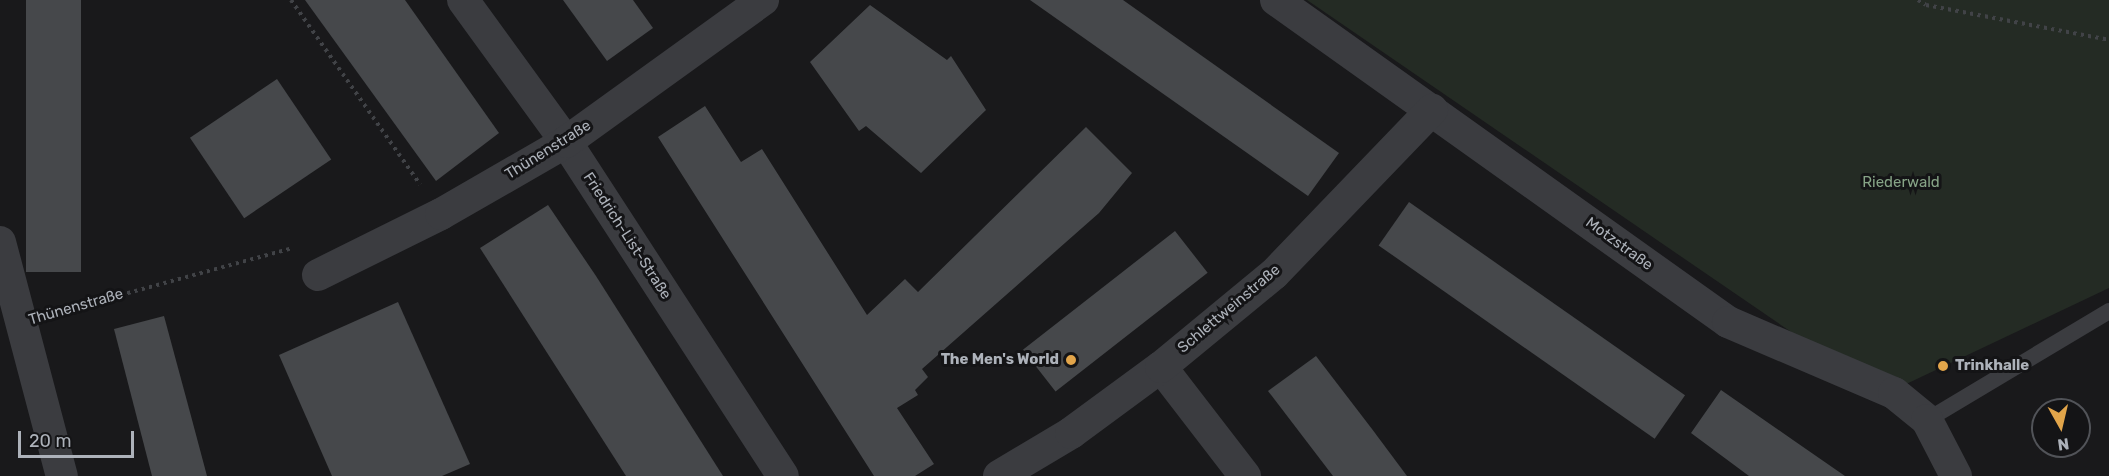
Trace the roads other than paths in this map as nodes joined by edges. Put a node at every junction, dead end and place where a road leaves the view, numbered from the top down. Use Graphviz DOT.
graph roads {
  1 [pos="464,0"];
  2 [pos="764,0"];
  3 [pos="1276,0"];
  4 [pos="1432,110"];
  5 [pos="566,142"];
  6 [pos="0,242"];
  7 [pos="318,275"];
  8 [pos="2109,311"];
  9 [pos="1161,367"];
  10 [pos="1927,420"];
  11 [pos="62,476"];
  12 [pos="783,476"];
  13 [pos="999,476"];
  14 [pos="1245,476"];
  15 [pos="1956,476"];
  1 -- 5 [label="street, Friedrich-List-Straße"];
  2 -- 5 [label="street, Thünenstraße"];
  3 -- 4 [label="street, Motzstraße"];
  4 -- 9 [label="street, Schlettweinstraße"];
  4 -- 10 [label="street, Motzstraße"];
  5 -- 7 [label="street, Thünenstraße"];
  5 -- 12 [label="street, Friedrich-List-Straße"];
  6 -- 11 [label="street"];
  8 -- 10 [label="lane"];
  9 -- 13 [label="street, Schlettweinstraße"];
  9 -- 14 [label="street"];
  10 -- 15 [label="street, Motzstraße"];
}
